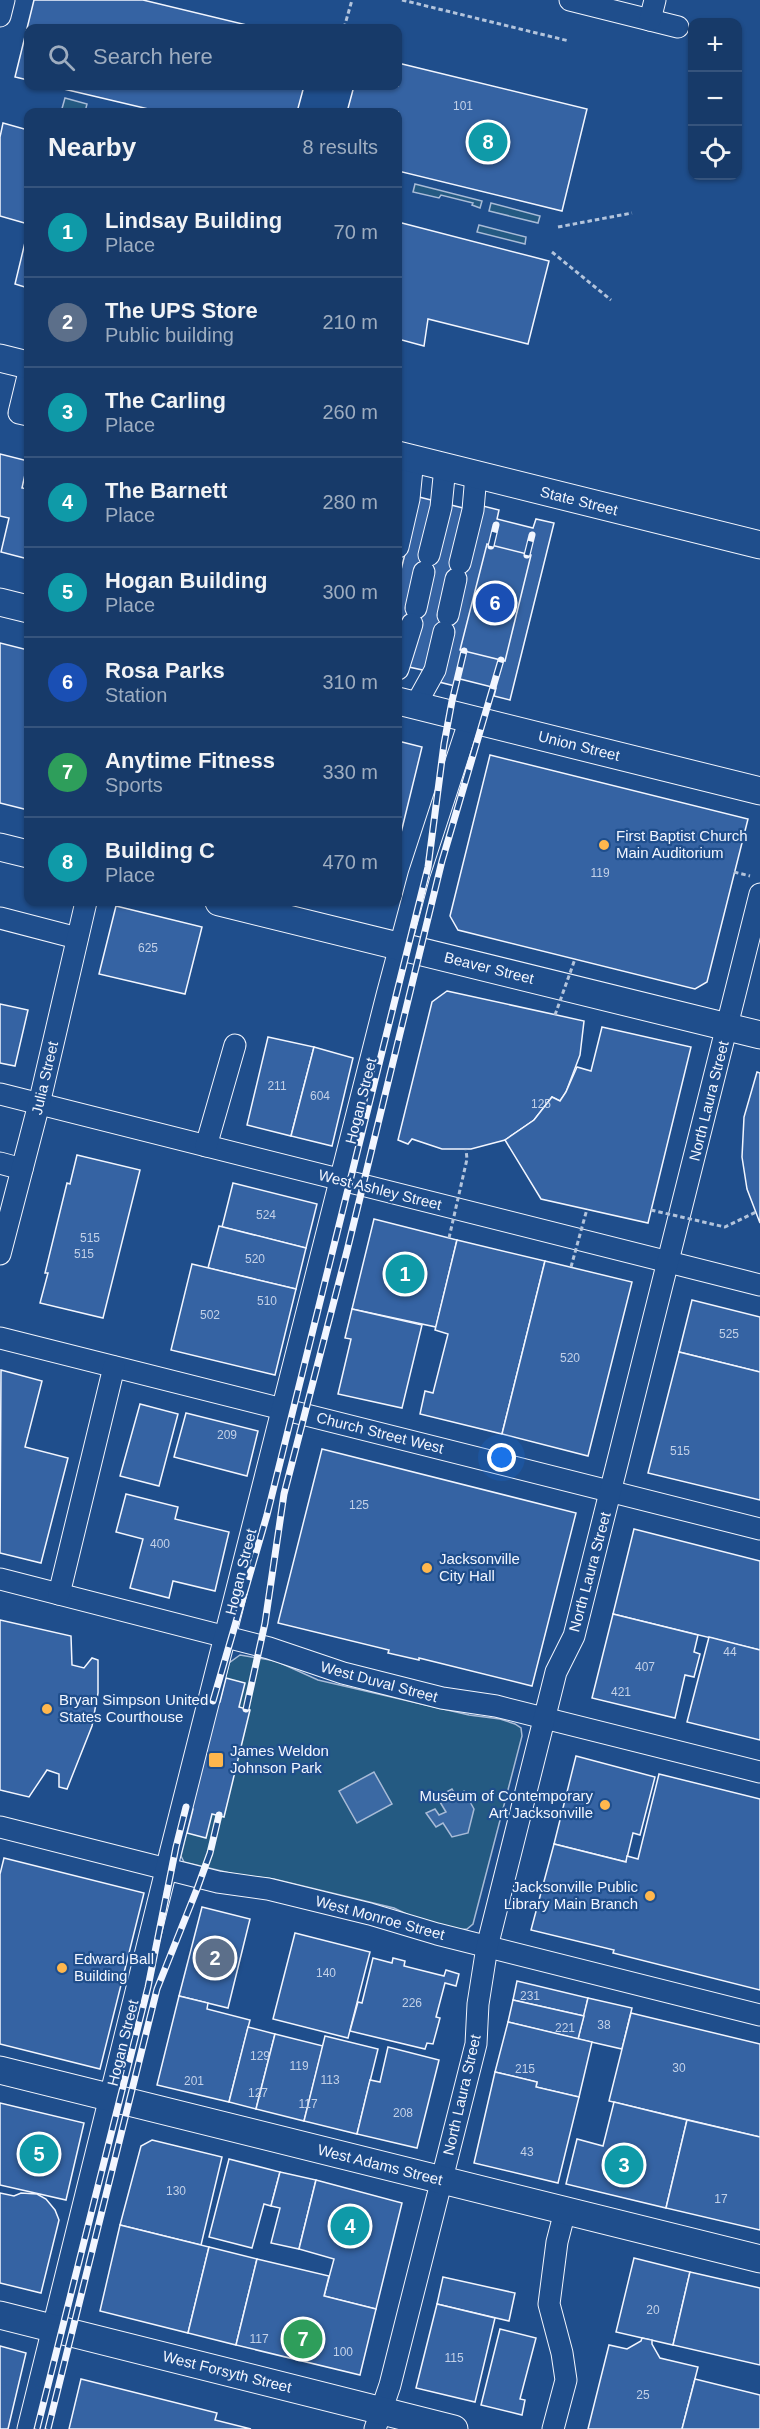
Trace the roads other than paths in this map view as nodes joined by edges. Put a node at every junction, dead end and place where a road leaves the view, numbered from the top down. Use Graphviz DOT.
graph roads {
  1 [pos="4,0"];
  2 [pos="570,0"];
  3 [pos="616,5"];
  4 [pos="652,10"];
  5 [pos="0,16"];
  6 [pos="678,27"];
  7 [pos="0,358"];
  8 [pos="24,364"];
  9 [pos="24,392"];
  10 [pos="24,414"];
  11 [pos="405,457"];
  12 [pos="445,467"];
  13 [pos="476,474"];
  14 [pos="402,530"];
  15 [pos="760,545"];
  16 [pos="0,602"];
  17 [pos="24,605"];
  18 [pos="402,656"];
  19 [pos="406,704"];
  20 [pos="470,719"];
  21 [pos="760,791"];
  22 [pos="0,847"];
  23 [pos="24,853"];
  24 [pos="756,885"];
  25 [pos="85,906"];
  26 [pos="235,906"];
  27 [pos="0,918"];
  28 [pos="77,938"];
  29 [pos="400,946"];
  30 [pos="728,1028"];
  31 [pos="760,1035"];
  32 [pos="235,1045"];
  33 [pos="0,1094"];
  34 [pos="39,1104"];
  35 [pos="206,1146"];
  36 [pos="0,1163"];
  37 [pos="22,1169"];
  38 [pos="341,1180"];
  39 [pos="0,1254"];
  40 [pos="668,1262"];
  41 [pos="760,1285"];
  42 [pos="0,1338"];
  43 [pos="114,1367"];
  44 [pos="283,1409"];
  45 [pos="611,1491"];
  46 [pos="760,1529"];
  47 [pos="0,1579"];
  48 [pos="58,1594"];
  49 [pos="224,1636"];
  50 [pos="544,1718"];
  51 [pos="760,1772"];
  52 [pos="0,1827"];
  53 [pos="166,1869"];
  54 [pos="487,1947"];
  55 [pos="760,2015"];
  56 [pos="0,2070"];
  57 [pos="110,2098"];
  58 [pos="442,2180"];
  59 [pos="565,2211"];
  60 [pos="760,2259"];
  61 [pos="0,2314"];
  62 [pos="54,2328"];
  63 [pos="378,2420"];
  64 [pos="28,2429"];
  65 [pos="454,2429"];
  66 [pos="553,2429"];
  1 -- 5 [label="street"];
  2 -- 3 [label="street"];
  3 -- 4 [label="street"];
  4 -- 6 [label="street"];
  7 -- 8 [label="main road"];
  9 -- 10 [label="street"];
  11 -- 12 [label="main road, State Street"];
  11 -- 14 [label="street"];
  12 -- 13 [label="main road, State Street"];
  12 -- 18 [label="street"];
  13 -- 15 [label="main road, State Street"];
  13 -- 19 [label="street"];
  16 -- 17 [label="main road"];
  19 -- 20 [label="main road, Union Street"];
  20 -- 21 [label="main road, Union Street"];
  20 -- 29 [label="street, Hogan Street"];
  22 -- 23 [label="main road"];
  24 -- 30 [label="street, North Laura Street"];
  25 -- 28 [label="street, Julia Street"];
  26 -- 29 [label="main road, Beaver Street"];
  27 -- 28 [label="street"];
  28 -- 34 [label="street, Julia Street"];
  29 -- 30 [label="main road, Beaver Street"];
  29 -- 38 [label="street, Hogan Street"];
  30 -- 31 [label="main road, Beaver Street"];
  30 -- 40 [label="street, North Laura Street"];
  32 -- 35 [label="street"];
  33 -- 34 [label="street, West Ashley Street"];
  34 -- 35 [label="street, West Ashley Street"];
  34 -- 37 [label="street, Julia Street"];
  35 -- 38 [label="street, West Ashley Street"];
  36 -- 37 [label="street"];
  37 -- 39 [label="street, Julia Street"];
  38 -- 40 [label="street, West Ashley Street"];
  38 -- 44 [label="street, Hogan Street"];
  40 -- 41 [label="street, West Ashley Street"];
  40 -- 45 [label="street, North Laura Street"];
  42 -- 43 [label="street, Church Street West"];
  43 -- 44 [label="street, Church Street West"];
  43 -- 48 [label="street"];
  44 -- 45 [label="street, Church Street West"];
  44 -- 49 [label="street, Hogan Street"];
  45 -- 46 [label="street, Church Street West"];
  45 -- 50 [label="street, North Laura Street"];
  47 -- 48 [label="street, West Duval Street"];
  48 -- 49 [label="street, West Duval Street"];
  49 -- 50 [label="street, West Duval Street"];
  49 -- 53 [label="street, Hogan Street"];
  50 -- 51 [label="street, West Duval Street"];
  50 -- 54 [label="street, North Laura Street"];
  52 -- 53 [label="street, West Monroe Street"];
  53 -- 54 [label="street, West Monroe Street"];
  53 -- 57 [label="street, Hogan Street"];
  54 -- 55 [label="street, West Monroe Street"];
  54 -- 58 [label="street, North Laura Street"];
  56 -- 57 [label="main road, West Adams Street"];
  57 -- 58 [label="main road, West Adams Street"];
  57 -- 62 [label="street, Hogan Street"];
  58 -- 59 [label="main road, West Adams Street"];
  58 -- 63 [label="street, North Laura Street"];
  59 -- 60 [label="main road, West Adams Street"];
  59 -- 66 [label="street"];
  61 -- 62 [label="main road, West Forsyth Street"];
  62 -- 63 [label="main road, West Forsyth Street"];
  62 -- 64 [label="street, Hogan Street"];
  63 -- 65 [label="main road, West Forsyth Street"];
}
